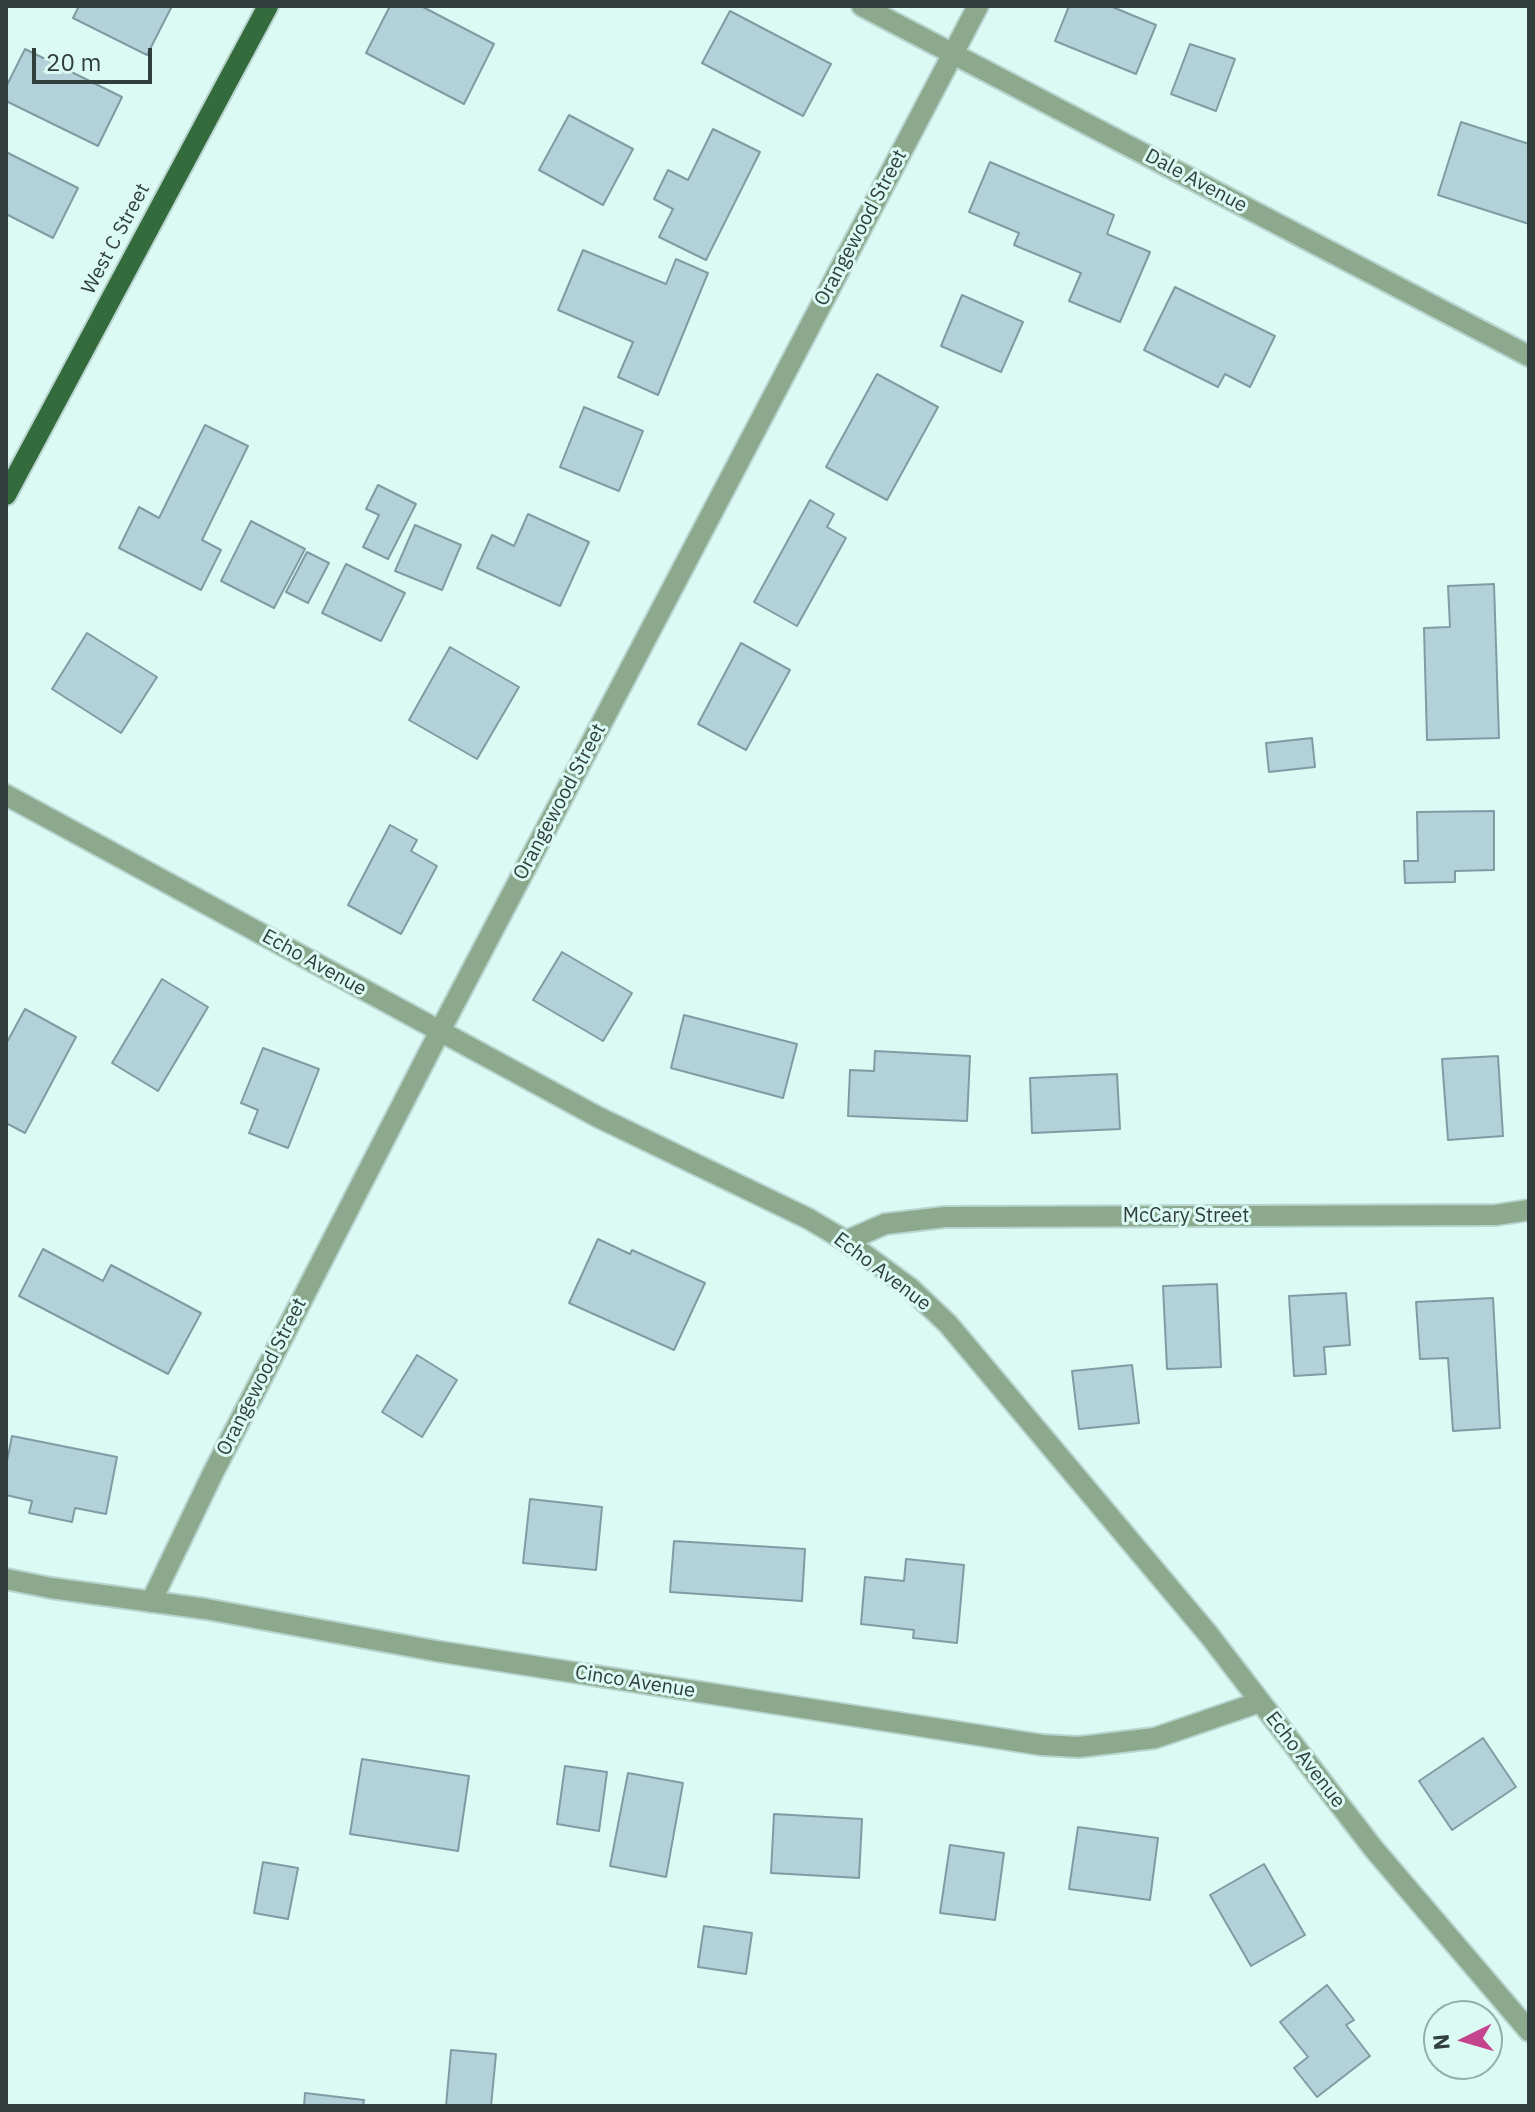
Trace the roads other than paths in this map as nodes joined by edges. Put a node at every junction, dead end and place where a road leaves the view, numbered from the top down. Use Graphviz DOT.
graph roads {
  1 [pos="268,6"];
  2 [pos="862,6"];
  3 [pos="978,6"];
  4 [pos="953,53"];
  5 [pos="1529,356"];
  6 [pos="6,495"];
  7 [pos="6,795"];
  8 [pos="440,1031"];
  9 [pos="1529,1210"];
  10 [pos="846,1241"];
  11 [pos="6,1579"];
  12 [pos="151,1602"];
  13 [pos="1260,1702"];
  14 [pos="1529,2031"];
  1 -- 6 [label="main road, West C Street"];
  2 -- 4 [label="street, Dale Avenue"];
  3 -- 4 [label="street, Orangewood Street"];
  4 -- 5 [label="street, Dale Avenue"];
  4 -- 8 [label="street, Orangewood Street"];
  7 -- 8 [label="street, Echo Avenue"];
  8 -- 10 [label="street, Echo Avenue"];
  8 -- 12 [label="street, Orangewood Street"];
  9 -- 10 [label="street, McCary Street"];
  10 -- 13 [label="street, Echo Avenue"];
  11 -- 12 [label="street, Cinco Avenue"];
  12 -- 13 [label="street, Cinco Avenue"];
  13 -- 14 [label="street, Echo Avenue"];
}
